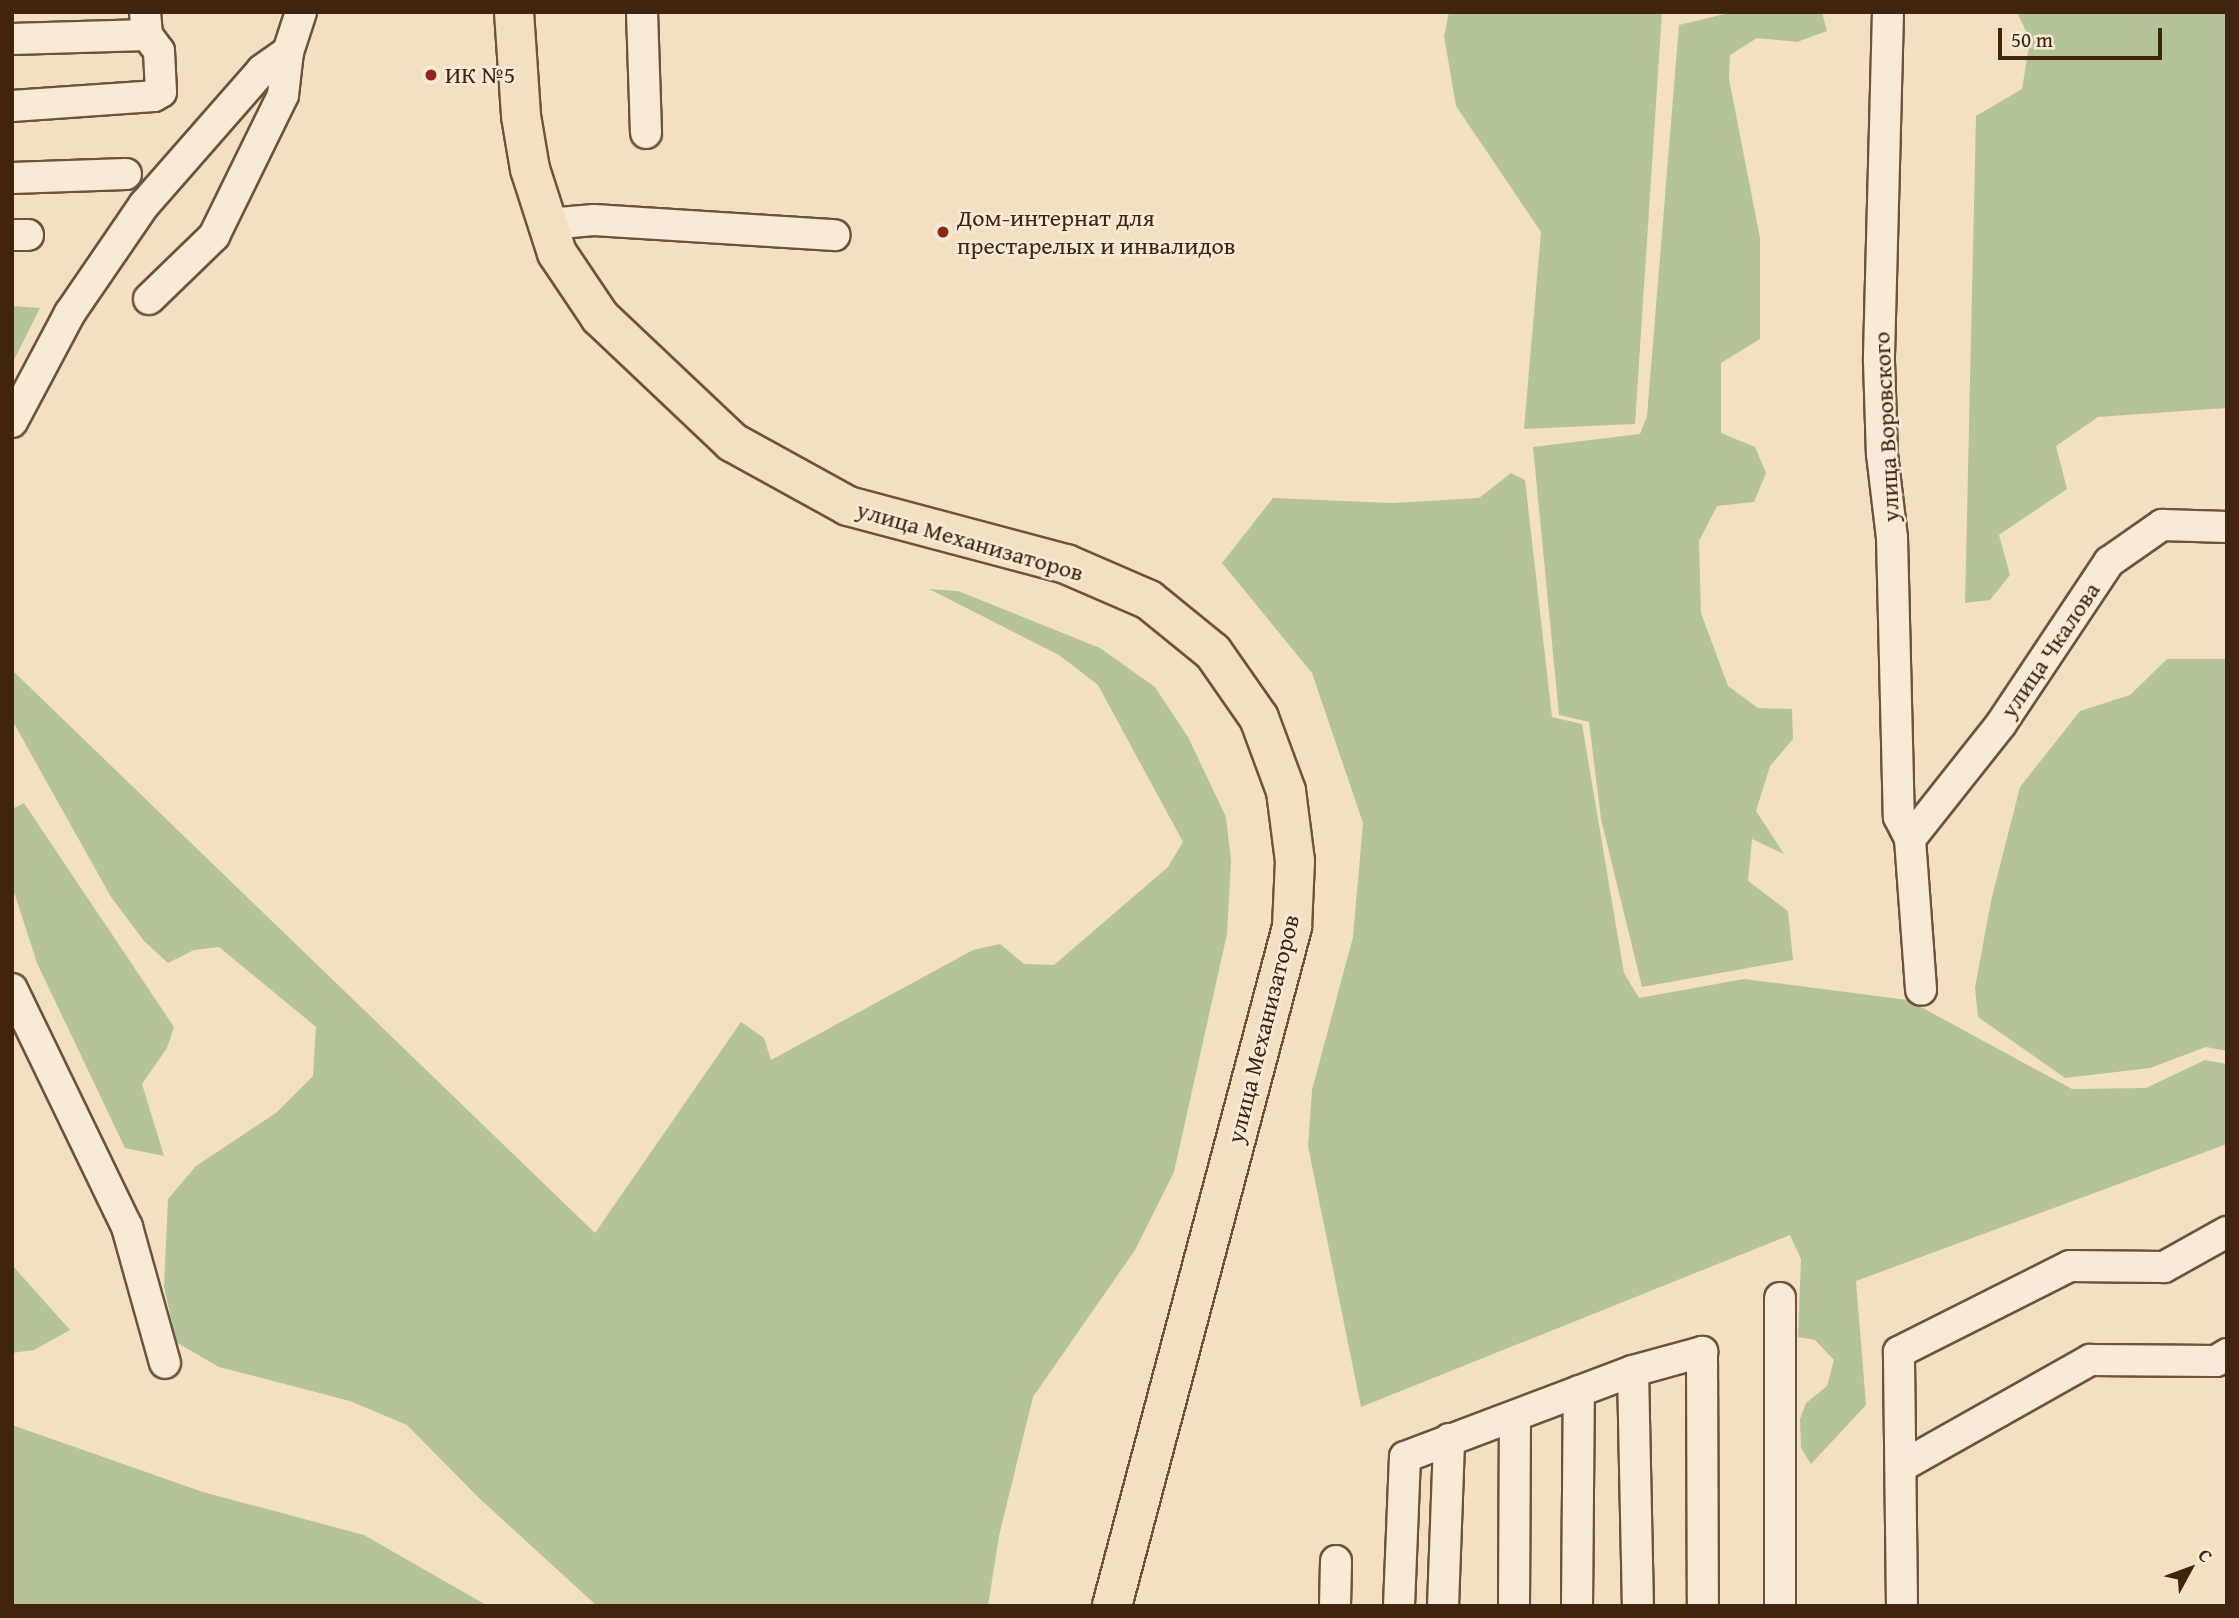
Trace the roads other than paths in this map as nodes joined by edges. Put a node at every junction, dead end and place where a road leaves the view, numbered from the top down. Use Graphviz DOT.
graph roads {
  1 [pos="301,12"];
  2 [pos="514,12"];
  3 [pos="642,12"];
  4 [pos="1888,12"];
  5 [pos="146,24"];
  6 [pos="12,39"];
  7 [pos="288,52"];
  8 [pos="12,106"];
  9 [pos="646,134"];
  10 [pos="126,174"];
  11 [pos="12,178"];
  12 [pos="548,224"];
  13 [pos="835,235"];
  14 [pos="149,299"];
  15 [pos="12,422"];
  16 [pos="2227,527"];
  17 [pos="1910,839"];
  18 [pos="12,989"];
  19 [pos="1921,990"];
  20 [pos="2227,1231"];
  21 [pos="1780,1298"];
  22 [pos="2227,1354"];
  23 [pos="165,1363"];
  24 [pos="1633,1371"];
  25 [pos="1578,1391"];
  26 [pos="1516,1418"];
  27 [pos="1449,1439"];
  28 [pos="1902,1466"];
  29 [pos="1336,1561"];
  30 [pos="1112,1606"];
  31 [pos="1335,1606"];
  32 [pos="1399,1606"];
  33 [pos="1443,1606"];
  34 [pos="1514,1606"];
  35 [pos="1577,1606"];
  36 [pos="1638,1606"];
  37 [pos="1703,1606"];
  38 [pos="1780,1606"];
  39 [pos="1902,1606"];
  1 -- 7 [label="street"];
  2 -- 12 [label="main road, улица Механизаторов"];
  3 -- 9 [label="street"];
  4 -- 17 [label="street, улица Воровского"];
  5 -- 6 [label="street"];
  5 -- 8 [label="street"];
  7 -- 14 [label="street"];
  7 -- 15 [label="street"];
  10 -- 11 [label="street"];
  12 -- 13 [label="street"];
  12 -- 30 [label="main road, улица Механизаторов"];
  16 -- 17 [label="street, улица Чкалова"];
  17 -- 19 [label="street, улица Воровского"];
  18 -- 23 [label="street"];
  20 -- 28 [label="street"];
  21 -- 38 [label="street"];
  22 -- 28 [label="street"];
  24 -- 25 [label="street"];
  24 -- 36 [label="street"];
  24 -- 37 [label="street"];
  25 -- 26 [label="street"];
  25 -- 35 [label="street"];
  26 -- 27 [label="street"];
  26 -- 34 [label="street"];
  27 -- 32 [label="street"];
  27 -- 33 [label="street"];
  28 -- 39 [label="street"];
  29 -- 31 [label="street"];
}
